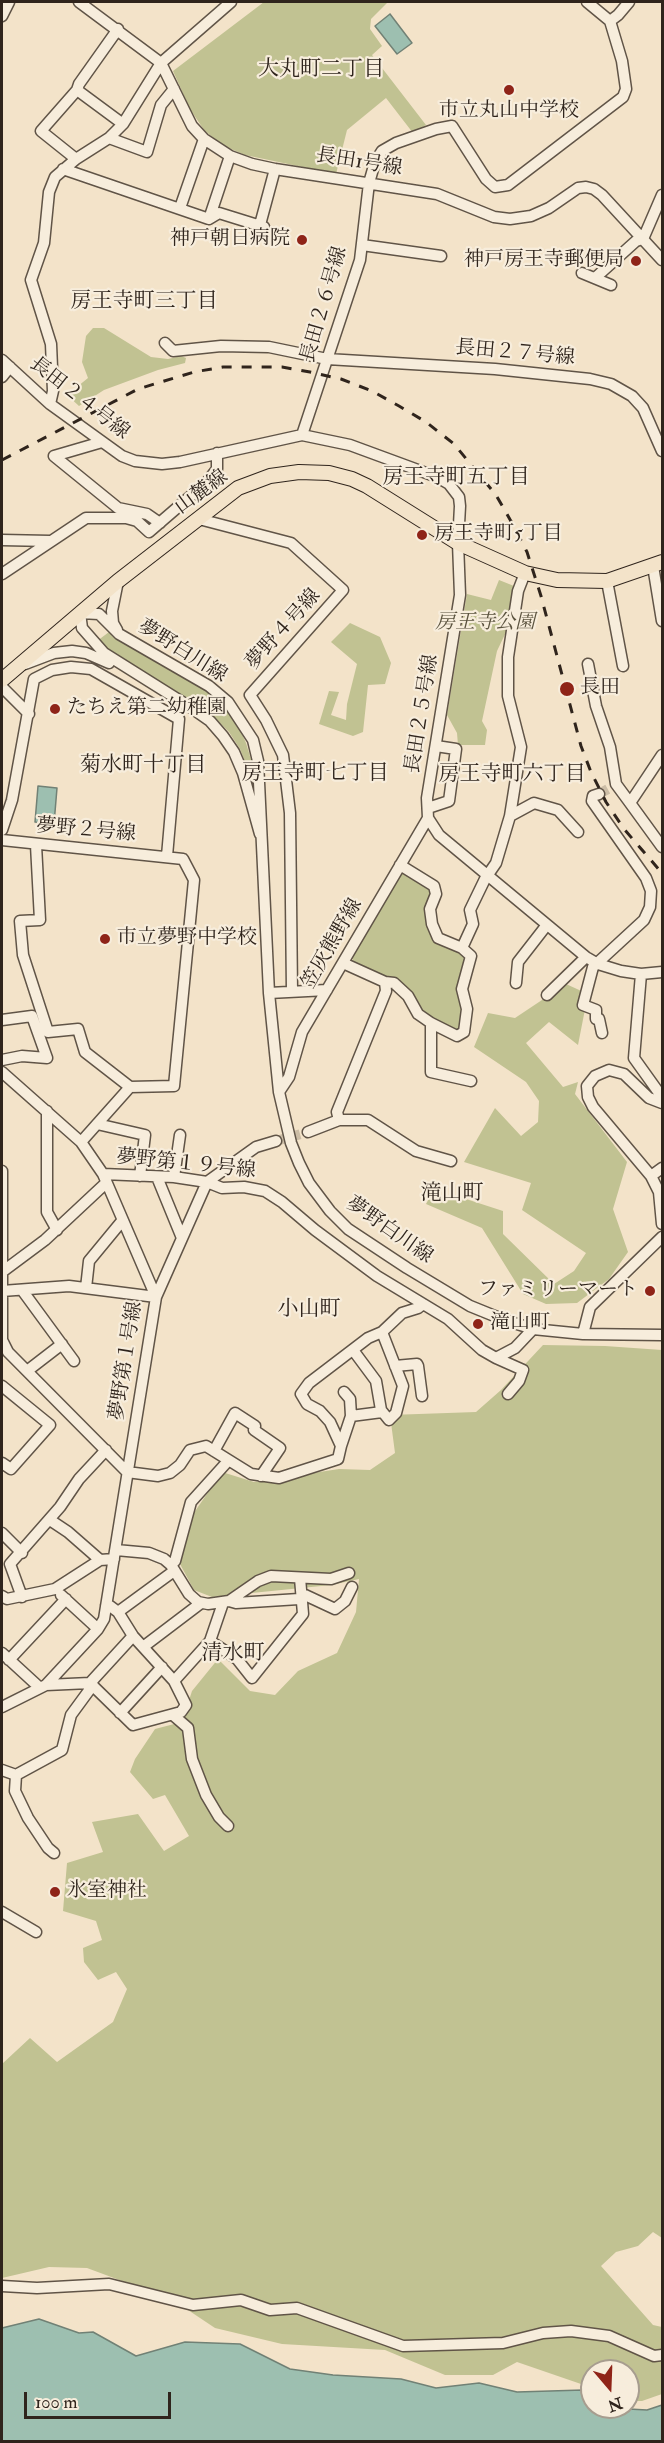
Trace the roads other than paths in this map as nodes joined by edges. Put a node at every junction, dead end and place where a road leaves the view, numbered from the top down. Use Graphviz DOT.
graph roads {
  1 [pos="9,2"];
  2 [pos="231,2"];
  3 [pos="587,2"];
  4 [pos="628,2"];
  5 [pos="85,3"];
  6 [pos="2,16"];
  7 [pos="610,21"];
  8 [pos="118,29"];
  9 [pos="161,63"];
  10 [pos="174,89"];
  11 [pos="77,90"];
  12 [pos="123,124"];
  13 [pos="109,138"];
  14 [pos="204,139"];
  15 [pos="230,156"];
  16 [pos="76,159"];
  17 [pos="63,169"];
  18 [pos="275,169"];
  19 [pos="369,183"];
  20 [pos="663,195"];
  21 [pos="180,208"];
  22 [pos="209,219"];
  23 [pos="643,239"];
  24 [pos="362,245"];
  25 [pos="441,256"];
  26 [pos="663,260"];
  27 [pos="582,273"];
  28 [pos="595,278"];
  29 [pos="611,285"];
  30 [pos="165,343"];
  31 [pos="327,358"];
  32 [pos="6,363"];
  33 [pos="2,376"];
  34 [pos="50,404"];
  35 [pos="302,435"];
  36 [pos="102,442"];
  37 [pos="663,451"];
  38 [pos="218,453"];
  39 [pos="199,519"];
  40 [pos="160,524"];
  41 [pos="2,540"];
  42 [pos="51,541"];
  43 [pos="458,543"];
  44 [pos="658,564"];
  45 [pos="525,573"];
  46 [pos="2,574"];
  47 [pos="118,581"];
  48 [pos="608,581"];
  49 [pos="660,594"];
  50 [pos="80,613"];
  51 [pos="663,621"];
  52 [pos="119,634"];
  53 [pos="588,664"];
  54 [pos="623,666"];
  55 [pos="16,668"];
  56 [pos="145,679"];
  57 [pos="2,680"];
  58 [pos="2,687"];
  59 [pos="29,714"];
  60 [pos="436,746"];
  61 [pos="662,757"];
  62 [pos="608,789"];
  63 [pos="630,803"];
  64 [pos="4,811"];
  65 [pos="428,813"];
  66 [pos="510,816"];
  67 [pos="2,830"];
  68 [pos="578,832"];
  69 [pos="260,834"];
  70 [pos="2,840"];
  71 [pos="36,845"];
  72 [pos="663,847"];
  73 [pos="167,856"];
  74 [pos="400,865"];
  75 [pos="489,876"];
  76 [pos="546,926"];
  77 [pos="462,948"];
  78 [pos="586,957"];
  79 [pos="343,963"];
  80 [pos="598,964"];
  81 [pos="663,972"];
  82 [pos="641,974"];
  83 [pos="385,982"];
  84 [pos="516,983"];
  85 [pos="327,990"];
  86 [pos="291,992"];
  87 [pos="269,993"];
  88 [pos="547,995"];
  89 [pos="2,1020"];
  90 [pos="431,1023"];
  91 [pos="602,1033"];
  92 [pos="2,1060"];
  93 [pos="2,1072"];
  94 [pos="471,1081"];
  95 [pos="129,1087"];
  96 [pos="279,1092"];
  97 [pos="663,1097"];
  98 [pos="663,1103"];
  99 [pos="47,1111"];
  100 [pos="339,1120"];
  101 [pos="97,1124"];
  102 [pos="308,1132"];
  103 [pos="180,1135"];
  104 [pos="276,1141"];
  105 [pos="81,1142"];
  106 [pos="451,1161"];
  107 [pos="663,1168"];
  108 [pos="2,1171"];
  109 [pos="140,1176"];
  110 [pos="651,1176"];
  111 [pos="157,1177"];
  112 [pos="105,1178"];
  113 [pos="174,1178"];
  114 [pos="207,1182"];
  115 [pos="122,1221"];
  116 [pos="663,1224"];
  117 [pos="57,1230"];
  118 [pos="663,1237"];
  119 [pos="182,1238"];
  120 [pos="3,1272"];
  121 [pos="86,1288"];
  122 [pos="22,1290"];
  123 [pos="2,1291"];
  124 [pos="156,1297"];
  125 [pos="423,1304"];
  126 [pos="533,1329"];
  127 [pos="382,1332"];
  128 [pos="583,1334"];
  129 [pos="663,1335"];
  130 [pos="62,1344"];
  131 [pos="353,1350"];
  132 [pos="4,1355"];
  133 [pos="496,1358"];
  134 [pos="74,1361"];
  135 [pos="395,1366"];
  136 [pos="27,1371"];
  137 [pos="2,1386"];
  138 [pos="344,1392"];
  139 [pos="508,1394"];
  140 [pos="422,1396"];
  141 [pos="382,1412"];
  142 [pos="351,1416"];
  143 [pos="341,1446"];
  144 [pos="106,1450"];
  145 [pos="214,1451"];
  146 [pos="228,1461"];
  147 [pos="2,1463"];
  148 [pos="127,1472"];
  149 [pos="261,1476"];
  150 [pos="50,1520"];
  151 [pos="2,1533"];
  152 [pos="22,1553"];
  153 [pos="115,1554"];
  154 [pos="100,1560"];
  155 [pos="173,1568"];
  156 [pos="349,1573"];
  157 [pos="300,1578"];
  158 [pos="352,1587"];
  159 [pos="55,1589"];
  160 [pos="2,1596"];
  161 [pos="22,1597"];
  162 [pos="302,1597"];
  163 [pos="66,1599"];
  164 [pos="201,1602"];
  165 [pos="226,1602"];
  166 [pos="106,1606"];
  167 [pos="118,1612"];
  168 [pos="99,1629"];
  169 [pos="133,1636"];
  170 [pos="210,1641"];
  171 [pos="143,1647"];
  172 [pos="5,1656"];
  173 [pos="162,1667"];
  174 [pos="174,1681"];
  175 [pos="91,1684"];
  176 [pos="42,1686"];
  177 [pos="2,1707"];
  178 [pos="120,1713"];
  179 [pos="177,1714"];
  180 [pos="2,1770"];
  181 [pos="16,1775"];
  182 [pos="228,1826"];
  183 [pos="54,1852"];
  184 [pos="2,1912"];
  185 [pos="36,1932"];
  186 [pos="2,2286"];
  187 [pos="663,2355"];
  1 -- 6 [label="street"];
  2 -- 9 [label="street"];
  3 -- 7 [label="street"];
  4 -- 7 [label="street"];
  5 -- 8 [label="street, 長田1号線"];
  7 -- 19 [label="street, 長田２６号線"];
  8 -- 9 [label="street, 長田1号線"];
  8 -- 11 [label="street"];
  9 -- 10 [label="street, 長田1号線"];
  9 -- 12 [label="street"];
  10 -- 13 [label="street"];
  10 -- 14 [label="street, 長田1号線"];
  11 -- 12 [label="street"];
  11 -- 16 [label="street"];
  12 -- 13 [label="street"];
  13 -- 16 [label="street"];
  14 -- 15 [label="street, 長田1号線"];
  14 -- 21 [label="street"];
  15 -- 18 [label="street, 長田1号線"];
  15 -- 22 [label="street"];
  16 -- 17 [label="street"];
  17 -- 21 [label="street"];
  17 -- 34 [label="street"];
  18 -- 19 [label="street, 長田1号線"];
  18 -- 22 [label="street"];
  19 -- 23 [label="street, 長田1号線"];
  19 -- 24 [label="street, 長田２６号線"];
  20 -- 23 [label="street"];
  21 -- 22 [label="street"];
  23 -- 26 [label="street, 長田1号線"];
  23 -- 28 [label="street"];
  24 -- 25 [label="street"];
  24 -- 31 [label="street, 長田２６号線"];
  27 -- 28 [label="street"];
  28 -- 29 [label="street"];
  30 -- 31 [label="street, 長田２７号線"];
  31 -- 35 [label="street, 長田２６号線"];
  31 -- 37 [label="street, 長田２７号線"];
  32 -- 33 [label="street"];
  32 -- 34 [label="street, 長田２４号線"];
  34 -- 36 [label="street, 長田２４号線"];
  35 -- 38 [label="street, 長田２４号線"];
  35 -- 43 [label="street, 長田２５号線"];
  36 -- 38 [label="street, 長田２４号線"];
  36 -- 40 [label="street"];
  38 -- 40 [label="street"];
  39 -- 43 [label="main road, 山麓線"];
  39 -- 47 [label="main road, 山麓線"];
  39 -- 86 [label="street, 夢野４号線"];
  40 -- 42 [label="street"];
  41 -- 42 [label="street"];
  42 -- 46 [label="street"];
  43 -- 45 [label="main road, 山麓線"];
  43 -- 60 [label="street, 長田２５号線"];
  44 -- 48 [label="main road, 山麓線"];
  44 -- 49 [label="street"];
  45 -- 48 [label="main road, 山麓線"];
  45 -- 66 [label="street"];
  47 -- 50 [label="main road, 山麓線"];
  47 -- 52 [label="street, 夢野白川線"];
  48 -- 54 [label="street"];
  49 -- 51 [label="street"];
  50 -- 52 [label="street, 夢野白川線"];
  50 -- 55 [label="main road, 山麓線"];
  50 -- 56 [label="street, 夢野白川線"];
  52 -- 69 [label="street, 夢野白川線"];
  53 -- 62 [label="street"];
  55 -- 56 [label="street, 夢野白川線"];
  55 -- 57 [label="main road, 山麓線"];
  56 -- 69 [label="street, 夢野白川線"];
  58 -- 59 [label="street"];
  59 -- 64 [label="street"];
  59 -- 73 [label="street"];
  60 -- 65 [label="street, 長田２５号線"];
  60 -- 65 [label="street"];
  61 -- 63 [label="street"];
  62 -- 63 [label="street"];
  62 -- 80 [label="street"];
  63 -- 72 [label="street"];
  64 -- 67 [label="street"];
  65 -- 74 [label="street, 笠灰熊野線"];
  65 -- 75 [label="street"];
  66 -- 68 [label="street"];
  66 -- 75 [label="street"];
  69 -- 87 [label="street, 夢野白川線"];
  70 -- 71 [label="street, 夢野２号線"];
  71 -- 73 [label="street, 夢野２号線"];
  71 -- 95 [label="street"];
  73 -- 95 [label="street"];
  74 -- 77 [label="street"];
  74 -- 79 [label="street, 笠灰熊野線"];
  75 -- 76 [label="street"];
  75 -- 77 [label="street"];
  76 -- 78 [label="street"];
  76 -- 84 [label="street"];
  77 -- 90 [label="street"];
  78 -- 80 [label="street"];
  78 -- 88 [label="street"];
  79 -- 83 [label="street"];
  79 -- 85 [label="street, 笠灰熊野線"];
  80 -- 82 [label="street"];
  80 -- 91 [label="street"];
  81 -- 82 [label="street"];
  82 -- 97 [label="street"];
  83 -- 90 [label="street"];
  83 -- 100 [label="street"];
  85 -- 86 [label="street"];
  85 -- 96 [label="street, 笠灰熊野線"];
  86 -- 87 [label="street"];
  87 -- 96 [label="street, 夢野白川線"];
  89 -- 92 [label="street"];
  90 -- 94 [label="street"];
  93 -- 99 [label="street, 夢野第１号線"];
  95 -- 101 [label="street"];
  96 -- 126 [label="street, 夢野白川線"];
  98 -- 110 [label="street"];
  99 -- 105 [label="street, 夢野第１号線"];
  99 -- 117 [label="street"];
  100 -- 102 [label="street"];
  100 -- 106 [label="street"];
  101 -- 105 [label="street"];
  101 -- 109 [label="street"];
  103 -- 113 [label="street"];
  104 -- 114 [label="street"];
  105 -- 112 [label="street, 夢野第１号線"];
  107 -- 110 [label="street"];
  108 -- 120 [label="street"];
  109 -- 111 [label="street, 夢野第１９号線"];
  109 -- 112 [label="street, 夢野第１９号線"];
  110 -- 116 [label="street"];
  111 -- 113 [label="street, 夢野第１９号線"];
  111 -- 119 [label="street"];
  112 -- 115 [label="street, 夢野第１号線"];
  112 -- 117 [label="street"];
  113 -- 114 [label="street, 夢野第１９号線"];
  114 -- 119 [label="street"];
  114 -- 125 [label="street, 夢野第１９号線"];
  115 -- 121 [label="street"];
  115 -- 124 [label="street, 夢野第１号線"];
  117 -- 120 [label="street"];
  118 -- 128 [label="street"];
  119 -- 124 [label="street"];
  120 -- 123 [label="street"];
  121 -- 122 [label="street"];
  121 -- 124 [label="street"];
  122 -- 123 [label="street"];
  122 -- 130 [label="street"];
  123 -- 132 [label="street"];
  124 -- 148 [label="street, 夢野第１号線"];
  125 -- 127 [label="street"];
  125 -- 133 [label="street"];
  126 -- 128 [label="street, 夢野白川線"];
  126 -- 133 [label="street"];
  127 -- 131 [label="street"];
  127 -- 135 [label="street"];
  128 -- 129 [label="street, 夢野白川線"];
  130 -- 134 [label="street"];
  130 -- 136 [label="street"];
  131 -- 141 [label="street"];
  131 -- 143 [label="street"];
  132 -- 136 [label="street"];
  133 -- 139 [label="street"];
  135 -- 140 [label="street"];
  135 -- 141 [label="street"];
  136 -- 144 [label="street"];
  137 -- 147 [label="street"];
  138 -- 142 [label="street"];
  141 -- 142 [label="street"];
  142 -- 143 [label="street"];
  143 -- 149 [label="street"];
  144 -- 148 [label="street"];
  144 -- 150 [label="street"];
  145 -- 146 [label="street"];
  145 -- 148 [label="street"];
  145 -- 149 [label="street"];
  146 -- 149 [label="street"];
  146 -- 155 [label="street"];
  148 -- 153 [label="street, 夢野第１号線"];
  150 -- 152 [label="street"];
  150 -- 154 [label="street"];
  151 -- 152 [label="street"];
  152 -- 161 [label="street"];
  153 -- 154 [label="street"];
  153 -- 155 [label="street"];
  153 -- 166 [label="street, 夢野第１号線"];
  154 -- 159 [label="street"];
  155 -- 164 [label="street"];
  155 -- 167 [label="street"];
  156 -- 157 [label="street"];
  157 -- 162 [label="street"];
  157 -- 165 [label="street"];
  158 -- 162 [label="street"];
  159 -- 161 [label="street"];
  159 -- 163 [label="street"];
  160 -- 161 [label="street"];
  162 -- 165 [label="street"];
  162 -- 170 [label="street"];
  163 -- 168 [label="street"];
  163 -- 172 [label="street"];
  164 -- 165 [label="street"];
  164 -- 171 [label="street"];
  165 -- 170 [label="street"];
  166 -- 167 [label="street"];
  166 -- 168 [label="street, 夢野第１号線"];
  167 -- 169 [label="street"];
  168 -- 176 [label="street, 夢野第１号線"];
  169 -- 171 [label="street"];
  169 -- 175 [label="street"];
  170 -- 174 [label="street"];
  171 -- 173 [label="street"];
  172 -- 176 [label="street"];
  173 -- 174 [label="street"];
  173 -- 178 [label="street"];
  174 -- 179 [label="street"];
  175 -- 176 [label="street"];
  175 -- 178 [label="street"];
  175 -- 181 [label="street"];
  176 -- 177 [label="street"];
  178 -- 179 [label="street"];
  179 -- 182 [label="street"];
  180 -- 181 [label="street"];
  181 -- 183 [label="street"];
  184 -- 185 [label="street"];
  186 -- 187 [label="street"];
}
